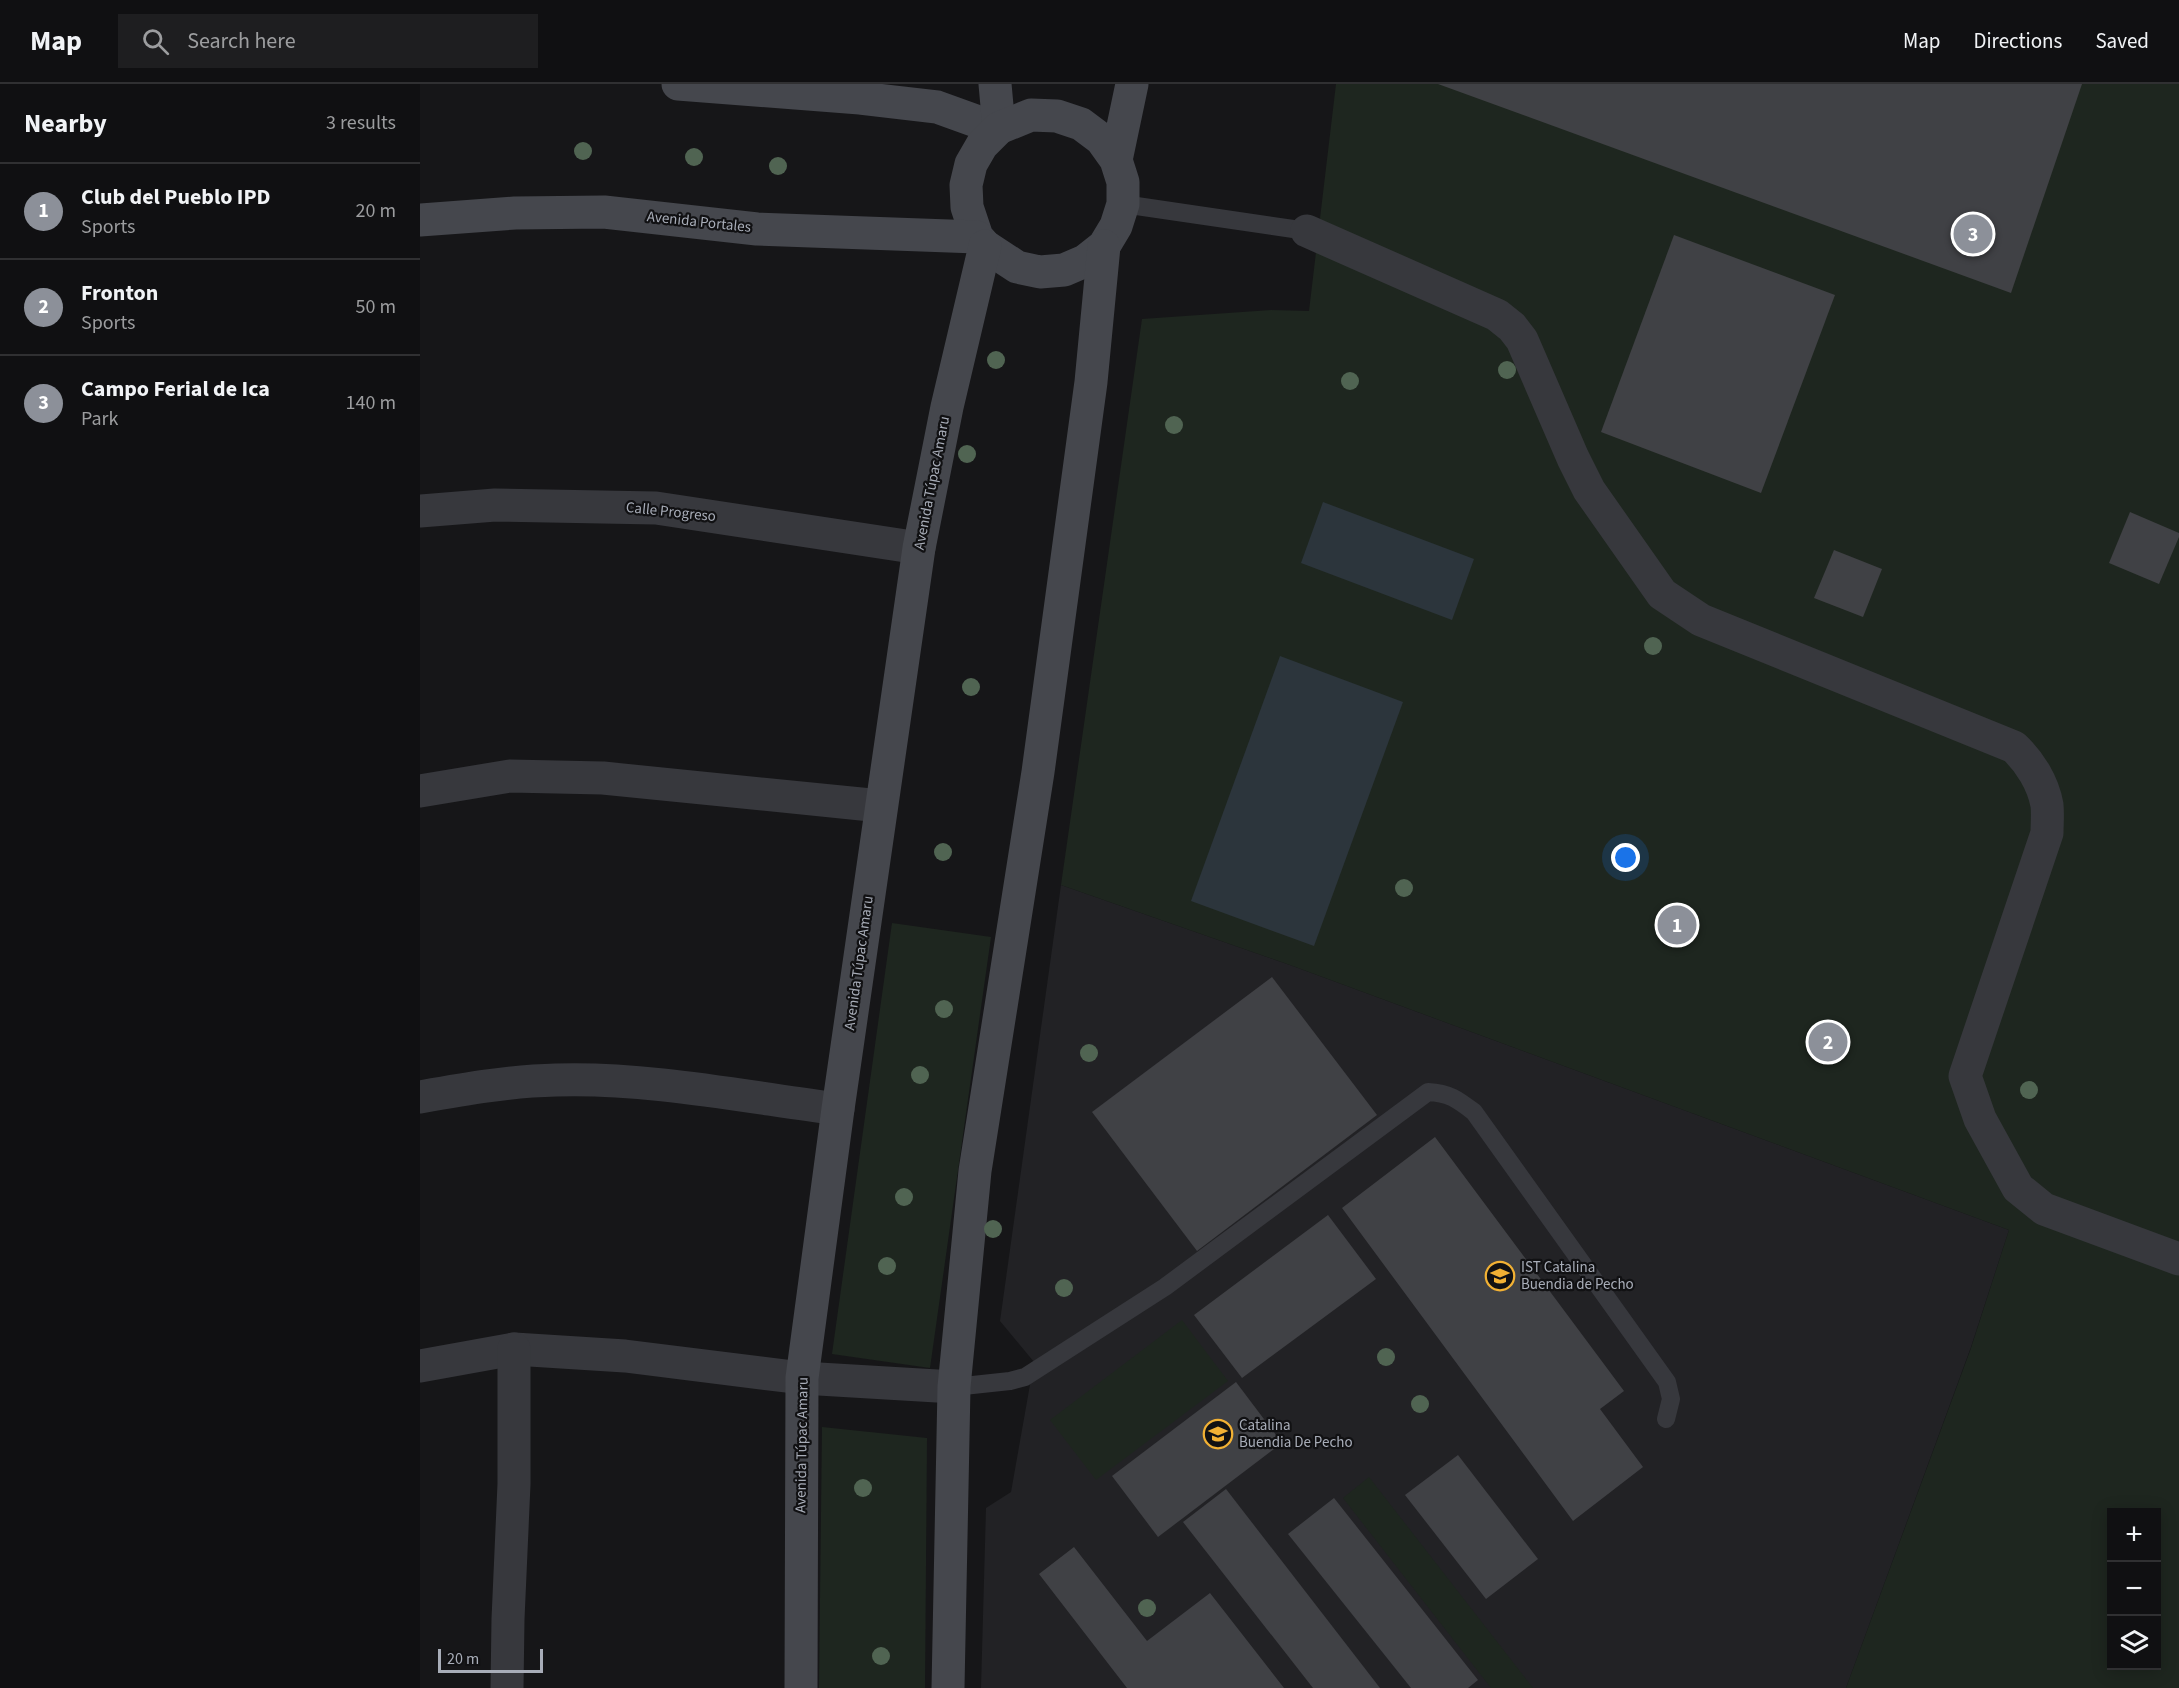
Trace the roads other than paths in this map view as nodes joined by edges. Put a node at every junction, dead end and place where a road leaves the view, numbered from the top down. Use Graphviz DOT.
graph roads {
  1 [pos="678,84"];
  2 [pos="995,84"];
  3 [pos="1132,84"];
  4 [pos="998,129"];
  5 [pos="1116,160"];
  6 [pos="1123,204"];
  7 [pos="420,220"];
  8 [pos="1307,231"];
  9 [pos="981,242"];
  10 [pos="1104,246"];
  11 [pos="420,511"];
  12 [pos="919,548"];
  13 [pos="420,791"];
  14 [pos="882,806"];
  15 [pos="420,1097"];
  16 [pos="838,1109"];
  17 [pos="2179,1259"];
  18 [pos="514,1349"];
  19 [pos="420,1365"];
  20 [pos="802,1378"];
  21 [pos="954,1387"];
  22 [pos="1666,1419"];
  23 [pos="507,1688"];
  24 [pos="801,1688"];
  25 [pos="948,1688"];
  1 -- 4 [label="main road"];
  2 -- 4 [label="main road"];
  3 -- 5 [label="main road"];
  4 -- 5 [label="main road"];
  4 -- 9 [label="main road"];
  5 -- 6 [label="main road"];
  6 -- 8 [label="lane"];
  6 -- 10 [label="main road"];
  7 -- 9 [label="main road, Avenida Portales"];
  8 -- 17 [label="street"];
  9 -- 10 [label="main road"];
  9 -- 12 [label="main road, Avenida Túpac Amaru"];
  10 -- 21 [label="main road"];
  11 -- 12 [label="street, Calle Progreso"];
  12 -- 14 [label="main road, Avenida Túpac Amaru"];
  13 -- 14 [label="street"];
  14 -- 16 [label="main road, Avenida Túpac Amaru"];
  15 -- 16 [label="street"];
  16 -- 20 [label="main road, Avenida Túpac Amaru"];
  18 -- 19 [label="street"];
  18 -- 20 [label="street"];
  18 -- 23 [label="street"];
  20 -- 21 [label="street"];
  20 -- 24 [label="main road, Avenida Túpac Amaru"];
  21 -- 22 [label="lane"];
  21 -- 25 [label="main road"];
}
